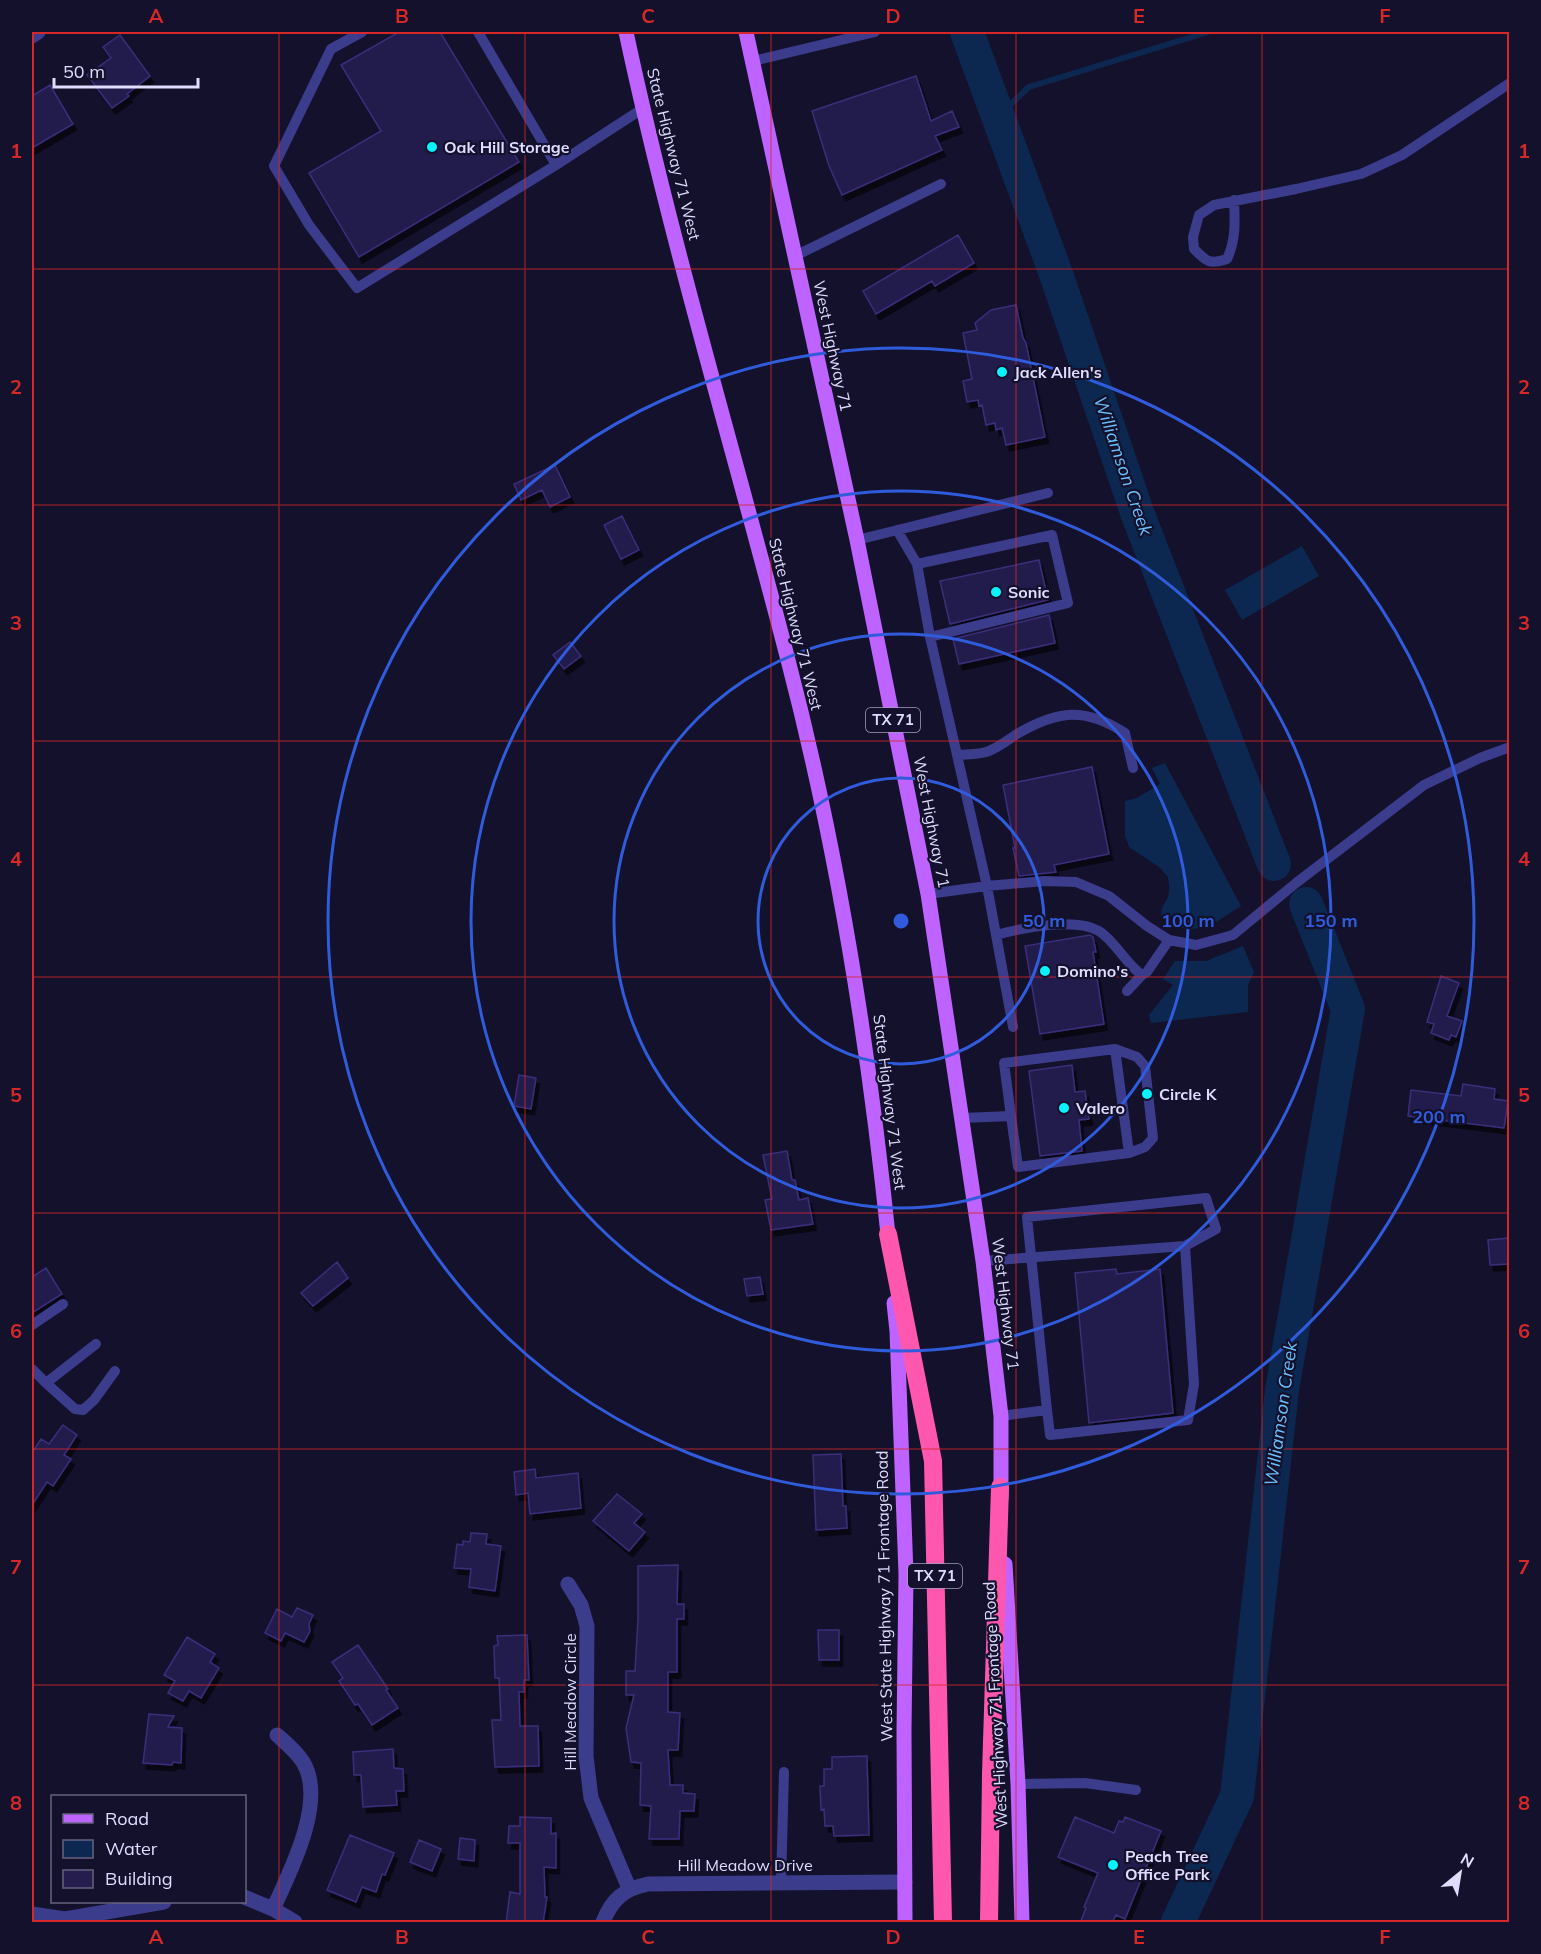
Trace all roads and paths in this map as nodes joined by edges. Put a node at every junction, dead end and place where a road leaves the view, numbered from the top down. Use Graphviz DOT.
graph roads {
  1 [pos="38,32"];
  2 [pos="362,32"];
  3 [pos="478,32"];
  4 [pos="626,32"];
  5 [pos="746,32"];
  6 [pos="875,32"];
  7 [pos="32,36"];
  8 [pos="753,61"];
  9 [pos="1509,83"];
  10 [pos="642,109"];
  11 [pos="556,165"];
  12 [pos="941,184"];
  13 [pos="1234,200"];
  14 [pos="795,256"];
  15 [pos="1048,493"];
  16 [pos="897,530"];
  17 [pos="856,540"];
  18 [pos="917,564"];
  19 [pos="930,637"];
  20 [pos="1509,747"];
  21 [pos="957,755"];
  22 [pos="1133,768"];
  23 [pos="987,886"];
  24 [pos="928,894"];
  25 [pos="996,935"];
  26 [pos="1169,940"];
  27 [pos="1142,975"];
  28 [pos="1127,991"];
  29 [pos="1013,1027"];
  30 [pos="1115,1049"];
  31 [pos="1011,1116"];
  32 [pos="962,1118"];
  33 [pos="1129,1153"];
  34 [pos="888,1234"];
  35 [pos="1185,1246"];
  36 [pos="1031,1256"];
  37 [pos="983,1261"];
  38 [pos="63,1304"];
  39 [pos="32,1325"];
  40 [pos="96,1344"];
  41 [pos="32,1369"];
  42 [pos="115,1371"];
  43 [pos="46,1383"];
  44 [pos="1047,1410"];
  45 [pos="1001,1416"];
  46 [pos="1000,1486"];
  47 [pos="568,1584"];
  48 [pos="277,1735"];
  49 [pos="783,1772"];
  50 [pos="1018,1784"];
  51 [pos="1136,1790"];
  52 [pos="905,1882"];
  53 [pos="781,1883"];
  54 [pos="629,1888"];
  55 [pos="246,1899"];
  56 [pos="158,1903"];
  57 [pos="273,1909"];
  58 [pos="32,1914"];
  59 [pos="295,1923"];
  60 [pos="603,1923"];
  61 [pos="905,1923"];
  62 [pos="943,1923"];
  63 [pos="989,1923"];
  64 [pos="1022,1923"];
  1 -- 7 [label="street"];
  2 -- 11 [label="lane"];
  3 -- 11 [label="lane"];
  4 -- 10 [label="main road, State Highway 71 West"];
  5 -- 8 [label="main road, West Highway 71 / TX 71"];
  6 -- 8 [label="lane"];
  8 -- 14 [label="main road, West Highway 71 / TX 71"];
  9 -- 13 [label="lane"];
  10 -- 11 [label="lane"];
  10 -- 34 [label="main road, State Highway 71 West"];
  12 -- 14 [label="lane"];
  13 -- 13 [label="lane"];
  14 -- 17 [label="main road, West Highway 71 / TX 71"];
  15 -- 16 [label="lane"];
  16 -- 17 [label="lane"];
  16 -- 18 [label="lane"];
  17 -- 24 [label="main road, West Highway 71 / TX 71"];
  18 -- 19 [label="lane"];
  18 -- 19 [label="lane"];
  19 -- 21 [label="lane"];
  20 -- 26 [label="lane"];
  21 -- 22 [label="lane"];
  21 -- 23 [label="lane"];
  23 -- 24 [label="lane"];
  23 -- 25 [label="lane"];
  23 -- 26 [label="lane"];
  24 -- 32 [label="main road, West Highway 71 / TX 71"];
  25 -- 27 [label="lane"];
  25 -- 29 [label="lane"];
  26 -- 27 [label="lane"];
  27 -- 28 [label="lane"];
  30 -- 31 [label="lane"];
  30 -- 33 [label="lane"];
  30 -- 33 [label="lane"];
  31 -- 32 [label="lane"];
  31 -- 33 [label="lane"];
  32 -- 37 [label="main road, West Highway 71 / TX 71"];
  34 -- 52 [label="main road, West State Highway 71 Frontage Road"];
  34 -- 62 [label="highway, TX 71"];
  35 -- 36 [label="lane"];
  35 -- 36 [label="lane"];
  35 -- 44 [label="lane"];
  36 -- 37 [label="lane"];
  36 -- 44 [label="lane"];
  37 -- 45 [label="main road, West Highway 71 / TX 71"];
  38 -- 39 [label="lane"];
  40 -- 43 [label="lane"];
  41 -- 43 [label="lane"];
  42 -- 43 [label="lane"];
  44 -- 45 [label="lane"];
  45 -- 46 [label="main road, West Highway 71 / TX 71"];
  46 -- 50 [label="main road, West Highway 71 Frontage Road / TX 71"];
  46 -- 63 [label="highway, TX 71"];
  47 -- 54 [label="street, Hill Meadow Circle"];
  48 -- 57 [label="street"];
  49 -- 53 [label="lane"];
  50 -- 51 [label="lane"];
  50 -- 64 [label="main road, West Highway 71 Frontage Road / TX 71"];
  52 -- 53 [label="street, Hill Meadow Drive"];
  52 -- 61 [label="main road, West State Highway 71 Frontage Road"];
  53 -- 54 [label="street, Hill Meadow Drive"];
  54 -- 60 [label="street"];
  55 -- 57 [label="street"];
  56 -- 58 [label="street"];
  57 -- 59 [label="street"];
}
